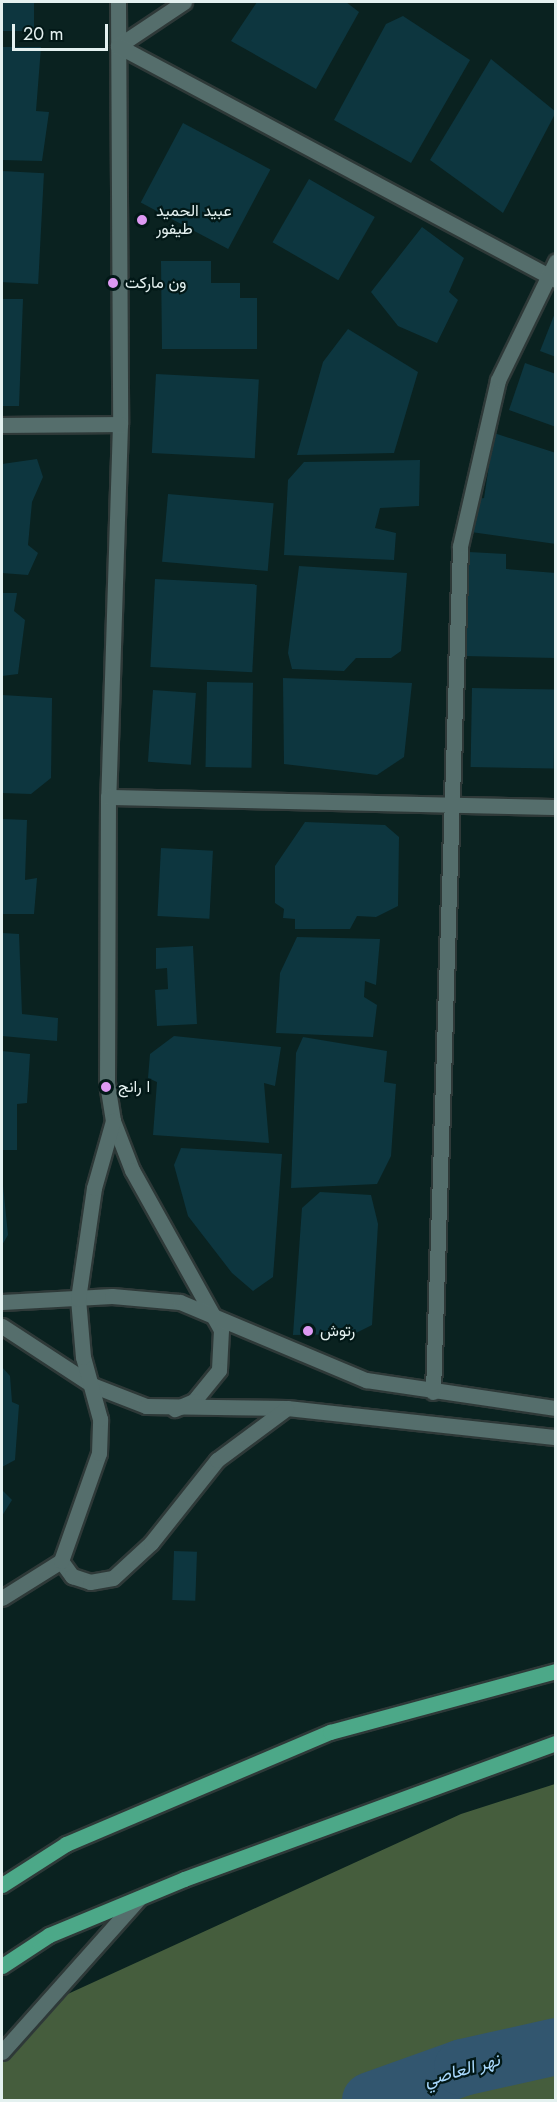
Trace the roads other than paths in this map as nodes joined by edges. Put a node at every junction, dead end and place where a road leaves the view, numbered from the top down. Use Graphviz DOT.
graph roads {
  1 [pos="118,2"];
  2 [pos="184,2"];
  3 [pos="118,46"];
  4 [pos="555,261"];
  5 [pos="552,278"];
  6 [pos="120,424"];
  7 [pos="2,425"];
  8 [pos="108,797"];
  9 [pos="448,804"];
  10 [pos="555,807"];
  11 [pos="112,1121"];
  12 [pos="78,1299"];
  13 [pos="2,1302"];
  14 [pos="213,1312"];
  15 [pos="2,1326"];
  16 [pos="92,1385"];
  17 [pos="433,1392"];
  18 [pos="287,1408"];
  19 [pos="555,1408"];
  20 [pos="175,1409"];
  21 [pos="555,1437"];
  22 [pos="61,1561"];
  23 [pos="2,1598"];
  24 [pos="555,1671"];
  25 [pos="555,1743"];
  26 [pos="2,1885"];
  27 [pos="139,1898"];
  28 [pos="2,1966"];
  29 [pos="2,2052"];
  1 -- 3 [label="street"];
  2 -- 3 [label="street"];
  3 -- 5 [label="street"];
  3 -- 6 [label="street"];
  4 -- 5 [label="street"];
  5 -- 9 [label="street"];
  6 -- 7 [label="street"];
  6 -- 8 [label="street"];
  8 -- 9 [label="street"];
  8 -- 11 [label="street"];
  9 -- 10 [label="street"];
  9 -- 17 [label="street"];
  11 -- 12 [label="street"];
  11 -- 14 [label="street"];
  12 -- 13 [label="street"];
  12 -- 14 [label="street"];
  12 -- 16 [label="street"];
  14 -- 17 [label="street"];
  14 -- 20 [label="street"];
  15 -- 16 [label="street"];
  16 -- 20 [label="street"];
  16 -- 22 [label="street"];
  17 -- 19 [label="street"];
  18 -- 20 [label="street"];
  18 -- 21 [label="street"];
  18 -- 22 [label="street"];
  22 -- 23 [label="street"];
  24 -- 26 [label="main road"];
  25 -- 27 [label="main road"];
  27 -- 28 [label="main road"];
  27 -- 29 [label="street"];
}
